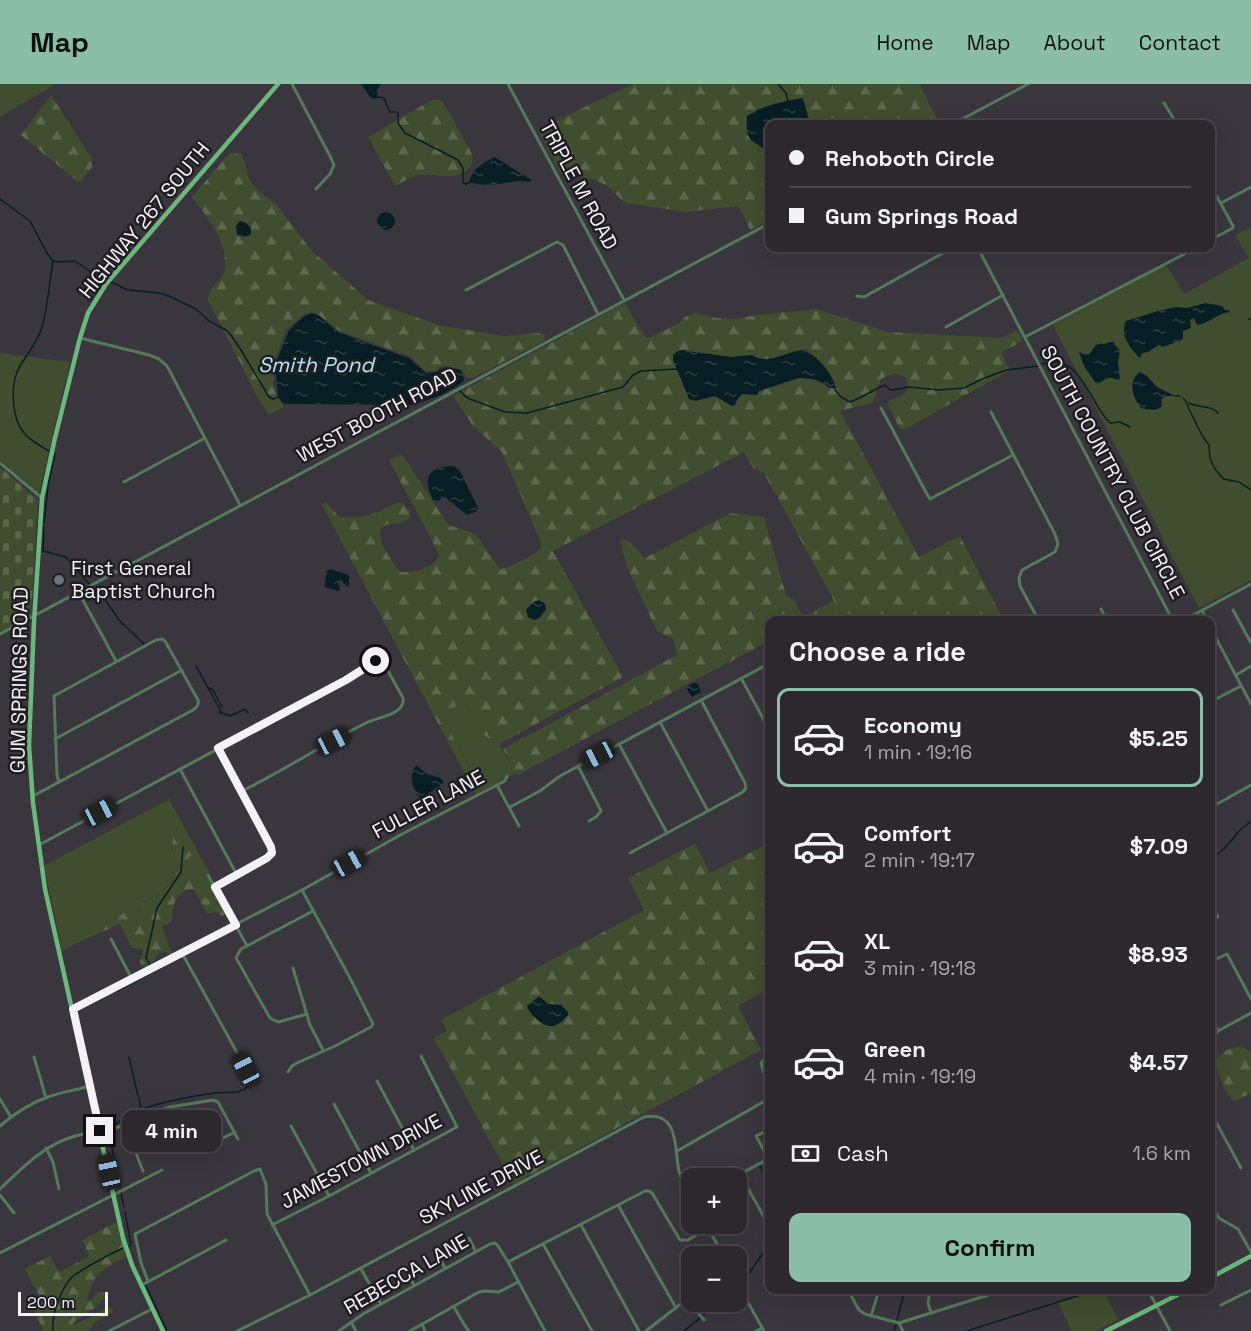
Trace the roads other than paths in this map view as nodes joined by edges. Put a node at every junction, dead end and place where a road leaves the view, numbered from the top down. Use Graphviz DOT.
graph roads {
  1 [pos="278,84"];
  2 [pos="292,84"];
  3 [pos="507,84"];
  4 [pos="1028,84"];
  5 [pos="1164,103"];
  6 [pos="960,120"];
  7 [pos="1175,120"];
  8 [pos="1251,187"];
  9 [pos="316,189"];
  10 [pos="1215,193"];
  11 [pos="1221,203"];
  12 [pos="765,226"];
  13 [pos="1215,237"];
  14 [pos="945,252"];
  15 [pos="980,252"];
  16 [pos="1188,252"];
  17 [pos="466,290"];
  18 [pos="1003,295"];
  19 [pos="857,296"];
  20 [pos="624,300"];
  21 [pos="598,314"];
  22 [pos="946,327"];
  23 [pos="1025,337"];
  24 [pos="80,338"];
  25 [pos="881,408"];
  26 [pos="991,412"];
  27 [pos="205,438"];
  28 [pos="1013,455"];
  29 [pos="0,463"];
  30 [pos="124,482"];
  31 [pos="42,498"];
  32 [pos="240,505"];
  33 [pos="1251,584"];
  34 [pos="79,593"];
  35 [pos="1101,609"];
  36 [pos="1202,610"];
  37 [pos="1233,610"];
  38 [pos="34,616"];
  39 [pos="1035,616"];
  40 [pos="1104,616"];
  41 [pos="1170,616"];
  42 [pos="1191,616"];
  43 [pos="1205,616"];
  44 [pos="0,634"];
  45 [pos="1216,638"];
  46 [pos="1251,643"];
  47 [pos="116,661"];
  48 [pos="765,666"];
  49 [pos="1251,666"];
  50 [pos="182,670"];
  51 [pos="1236,675"];
  52 [pos="741,678"];
  53 [pos="1241,686"];
  54 [pos="1215,699"];
  55 [pos="701,700"];
  56 [pos="1251,704"];
  57 [pos="660,722"];
  58 [pos="765,722"];
  59 [pos="55,739"];
  60 [pos="619,744"];
  61 [pos="218,748"];
  62 [pos="578,766"];
  63 [pos="180,769"];
  64 [pos="507,776"];
  65 [pos="60,782"];
  66 [pos="497,785"];
  67 [pos="1251,785"];
  68 [pos="242,791"];
  69 [pos="33,796"];
  70 [pos="1215,805"];
  71 [pos="510,807"];
  72 [pos="708,811"];
  73 [pos="589,821"];
  74 [pos="519,826"];
  75 [pos="667,834"];
  76 [pos="39,845"];
  77 [pos="630,853"];
  78 [pos="208,875"];
  79 [pos="237,875"];
  80 [pos="215,887"];
  81 [pos="302,890"];
  82 [pos="313,911"];
  83 [pos="236,925"];
  84 [pos="111,939"];
  85 [pos="247,945"];
  86 [pos="182,953"];
  87 [pos="1215,960"];
  88 [pos="293,968"];
  89 [pos="132,979"];
  90 [pos="1251,999"];
  91 [pos="73,1009"];
  92 [pos="1251,1013"];
  93 [pos="307,1014"];
  94 [pos="1215,1025"];
  95 [pos="1218,1031"];
  96 [pos="1215,1034"];
  97 [pos="323,1050"];
  98 [pos="421,1056"];
  99 [pos="34,1057"];
  100 [pos="765,1058"];
  101 [pos="246,1069"];
  102 [pos="288,1072"];
  103 [pos="765,1074"];
  104 [pos="377,1081"];
  105 [pos="90,1086"];
  106 [pos="46,1098"];
  107 [pos="0,1099"];
  108 [pos="765,1101"];
  109 [pos="334,1104"];
  110 [pos="11,1117"];
  111 [pos="1215,1120"];
  112 [pos="125,1125"];
  113 [pos="0,1126"];
  114 [pos="291,1126"];
  115 [pos="235,1131"];
  116 [pos="100,1132"];
  117 [pos="765,1132"];
  118 [pos="238,1138"];
  119 [pos="213,1143"];
  120 [pos="46,1148"];
  121 [pos="414,1150"];
  122 [pos="677,1151"];
  123 [pos="765,1151"];
  124 [pos="765,1160"];
  125 [pos="1241,1168"];
  126 [pos="162,1170"];
  127 [pos="747,1170"];
  128 [pos="143,1171"];
  129 [pos="371,1173"];
  130 [pos="681,1177"];
  131 [pos="747,1187"];
  132 [pos="0,1189"];
  133 [pos="59,1189"];
  134 [pos="0,1195"];
  135 [pos="114,1195"];
  136 [pos="330,1196"];
  137 [pos="618,1205"];
  138 [pos="1215,1211"];
  139 [pos="14,1213"];
  140 [pos="765,1219"];
  141 [pos="272,1225"];
  142 [pos="581,1225"];
  143 [pos="695,1234"];
  144 [pos="469,1238"];
  145 [pos="226,1240"];
  146 [pos="543,1244"];
  147 [pos="436,1252"];
  148 [pos="476,1252"];
  149 [pos="0,1253"];
  150 [pos="1251,1254"];
  151 [pos="508,1262"];
  152 [pos="445,1268"];
  153 [pos="361,1269"];
  154 [pos="406,1271"];
  155 [pos="1215,1275"];
  156 [pos="148,1281"];
  157 [pos="518,1282"];
  158 [pos="414,1285"];
  159 [pos="141,1286"];
  160 [pos="1251,1290"];
  161 [pos="850,1294"];
  162 [pos="878,1294"];
  163 [pos="929,1294"];
  164 [pos="980,1294"];
  165 [pos="992,1294"];
  166 [pos="1150,1294"];
  167 [pos="1180,1294"];
  168 [pos="310,1295"];
  169 [pos="981,1298"];
  170 [pos="747,1301"];
  171 [pos="381,1304"];
  172 [pos="681,1304"];
  173 [pos="1221,1305"];
  174 [pos="1157,1306"];
  175 [pos="454,1307"];
  176 [pos="676,1308"];
  177 [pos="152,1309"];
  178 [pos="698,1312"];
  179 [pos="931,1313"];
  180 [pos="871,1316"];
  181 [pos="704,1320"];
  182 [pos="351,1322"];
  183 [pos="899,1323"];
  184 [pos="422,1324"];
  185 [pos="244,1329"];
  186 [pos="763,1329"];
  187 [pos="109,1331"];
  188 [pos="163,1331"];
  189 [pos="237,1331"];
  190 [pos="339,1331"];
  191 [pos="356,1331"];
  192 [pos="410,1331"];
  193 [pos="425,1331"];
  194 [pos="469,1331"];
  195 [pos="545,1331"];
  196 [pos="591,1331"];
  197 [pos="639,1331"];
  198 [pos="646,1331"];
  199 [pos="756,1331"];
  200 [pos="903,1331"];
  201 [pos="1106,1331"];
  202 [pos="1170,1331"];
  1 -- 24 [label="main road, HIGHWAY 267 SOUTH"];
  2 -- 9 [label="street"];
  3 -- 20 [label="street, TRIPLE M ROAD"];
  4 -- 6 [label="street"];
  5 -- 7 [label="street"];
  8 -- 11 [label="street"];
  10 -- 11 [label="street"];
  11 -- 13 [label="street"];
  12 -- 20 [label="street, WEST BOOTH ROAD"];
  14 -- 19 [label="street"];
  15 -- 18 [label="street, SOUTH COUNTRY CLUB CIRCLE"];
  16 -- 23 [label="street"];
  17 -- 21 [label="street"];
  18 -- 22 [label="street"];
  18 -- 23 [label="street, SOUTH COUNTRY CLUB CIRCLE"];
  20 -- 21 [label="street, WEST BOOTH ROAD"];
  21 -- 32 [label="street, WEST BOOTH ROAD"];
  23 -- 41 [label="street, SOUTH COUNTRY CLUB CIRCLE"];
  24 -- 27 [label="street"];
  24 -- 31 [label="main road, HIGHWAY 267 SOUTH"];
  25 -- 28 [label="street"];
  26 -- 28 [label="street"];
  27 -- 30 [label="street"];
  27 -- 32 [label="street"];
  28 -- 39 [label="street"];
  29 -- 31 [label="street"];
  31 -- 38 [label="main road, GUM SPRINGS ROAD"];
  32 -- 34 [label="street, WEST BOOTH ROAD"];
  33 -- 36 [label="street"];
  34 -- 38 [label="street, WEST BOOTH ROAD"];
  34 -- 47 [label="street"];
  35 -- 40 [label="street"];
  36 -- 42 [label="street"];
  36 -- 43 [label="street"];
  37 -- 46 [label="street"];
  38 -- 44 [label="street, WEST BOOTH ROAD"];
  38 -- 69 [label="main road, GUM SPRINGS ROAD"];
  45 -- 51 [label="street"];
  47 -- 50 [label="street"];
  47 -- 59 [label="street"];
  48 -- 52 [label="street"];
  49 -- 51 [label="street"];
  50 -- 59 [label="street"];
  50 -- 65 [label="street"];
  51 -- 53 [label="street"];
  52 -- 55 [label="street"];
  52 -- 58 [label="street"];
  53 -- 54 [label="street"];
  53 -- 56 [label="street"];
  55 -- 57 [label="street"];
  55 -- 72 [label="street"];
  57 -- 60 [label="street"];
  57 -- 72 [label="street"];
  59 -- 65 [label="street"];
  60 -- 62 [label="street"];
  60 -- 75 [label="street"];
  61 -- 63 [label="street"];
  61 -- 68 [label="street"];
  61 -- 68 [label="street"];
  62 -- 71 [label="street"];
  62 -- 73 [label="street"];
  63 -- 76 [label="street"];
  63 -- 79 [label="street"];
  64 -- 66 [label="street, FULLER LANE"];
  65 -- 69 [label="street"];
  66 -- 71 [label="street"];
  66 -- 81 [label="street, FULLER LANE"];
  67 -- 70 [label="street"];
  68 -- 79 [label="street"];
  69 -- 76 [label="main road, GUM SPRINGS ROAD"];
  71 -- 74 [label="street"];
  72 -- 75 [label="street"];
  75 -- 77 [label="street"];
  76 -- 91 [label="main road, GUM SPRINGS ROAD"];
  78 -- 80 [label="street"];
  79 -- 80 [label="street"];
  80 -- 83 [label="street"];
  81 -- 82 [label="street"];
  81 -- 83 [label="street, FULLER LANE"];
  82 -- 85 [label="street"];
  82 -- 97 [label="street"];
  83 -- 85 [label="street"];
  83 -- 86 [label="street, FULLER LANE"];
  84 -- 89 [label="street"];
  85 -- 93 [label="street"];
  86 -- 89 [label="street, FULLER LANE"];
  86 -- 101 [label="street"];
  87 -- 90 [label="street"];
  88 -- 93 [label="street"];
  89 -- 91 [label="street, FULLER LANE"];
  91 -- 105 [label="main road, GUM SPRINGS ROAD"];
  92 -- 95 [label="street"];
  93 -- 97 [label="street"];
  94 -- 95 [label="street"];
  95 -- 96 [label="street"];
  97 -- 102 [label="street"];
  98 -- 121 [label="street, JAMESTOWN DRIVE"];
  99 -- 106 [label="street"];
  100 -- 103 [label="street"];
  104 -- 121 [label="street"];
  105 -- 106 [label="street"];
  105 -- 116 [label="main road, GUM SPRINGS ROAD"];
  106 -- 110 [label="street"];
  107 -- 110 [label="street"];
  108 -- 122 [label="street"];
  109 -- 129 [label="street"];
  110 -- 113 [label="street"];
  111 -- 125 [label="street"];
  112 -- 115 [label="street"];
  112 -- 116 [label="street"];
  112 -- 128 [label="street"];
  114 -- 136 [label="street"];
  115 -- 118 [label="street"];
  115 -- 119 [label="street"];
  116 -- 120 [label="street"];
  116 -- 135 [label="main road, GUM SPRINGS ROAD"];
  117 -- 123 [label="street"];
  120 -- 132 [label="street"];
  120 -- 133 [label="street"];
  121 -- 129 [label="street, JAMESTOWN DRIVE"];
  122 -- 130 [label="street, SKYLINE DRIVE"];
  122 -- 153 [label="street, SKYLINE DRIVE"];
  124 -- 127 [label="street"];
  126 -- 135 [label="street"];
  129 -- 136 [label="street, JAMESTOWN DRIVE"];
  131 -- 140 [label="street"];
  134 -- 139 [label="street"];
  135 -- 149 [label="street"];
  135 -- 159 [label="main road, GUM SPRINGS ROAD"];
  136 -- 141 [label="street, JAMESTOWN DRIVE"];
  137 -- 142 [label="street"];
  137 -- 143 [label="street"];
  137 -- 176 [label="street"];
  138 -- 150 [label="street"];
  141 -- 156 [label="street"];
  141 -- 168 [label="street"];
  142 -- 146 [label="street"];
  142 -- 197 [label="street"];
  144 -- 148 [label="street"];
  145 -- 156 [label="street"];
  146 -- 151 [label="street"];
  146 -- 196 [label="street"];
  147 -- 152 [label="street"];
  148 -- 151 [label="street, REBECCA LANE"];
  148 -- 152 [label="street, REBECCA LANE"];
  150 -- 155 [label="main road"];
  151 -- 157 [label="street, REBECCA LANE"];
  152 -- 158 [label="street, REBECCA LANE"];
  153 -- 168 [label="street, SKYLINE DRIVE"];
  153 -- 171 [label="street"];
  154 -- 158 [label="street"];
  156 -- 159 [label="street"];
  157 -- 175 [label="street"];
  157 -- 195 [label="street, REBECCA LANE"];
  158 -- 171 [label="street, REBECCA LANE"];
  159 -- 177 [label="main road, GUM SPRINGS ROAD"];
  160 -- 173 [label="street"];
  161 -- 180 [label="street"];
  162 -- 180 [label="street"];
  163 -- 179 [label="street"];
  164 -- 169 [label="street"];
  165 -- 169 [label="street"];
  166 -- 174 [label="street"];
  167 -- 174 [label="main road"];
  168 -- 185 [label="street, SKYLINE DRIVE"];
  169 -- 179 [label="street"];
  170 -- 186 [label="street"];
  171 -- 182 [label="street, REBECCA LANE"];
  172 -- 176 [label="street"];
  174 -- 201 [label="main road"];
  174 -- 202 [label="street"];
  175 -- 184 [label="street"];
  175 -- 194 [label="street"];
  176 -- 198 [label="street"];
  177 -- 187 [label="street"];
  177 -- 188 [label="main road, GUM SPRINGS ROAD"];
  178 -- 181 [label="street"];
  179 -- 183 [label="street"];
  180 -- 183 [label="street"];
  182 -- 190 [label="street, REBECCA LANE"];
  182 -- 191 [label="street"];
  183 -- 200 [label="street"];
  184 -- 192 [label="street"];
  184 -- 193 [label="street"];
  185 -- 189 [label="street, SKYLINE DRIVE"];
  186 -- 199 [label="street"];
}
